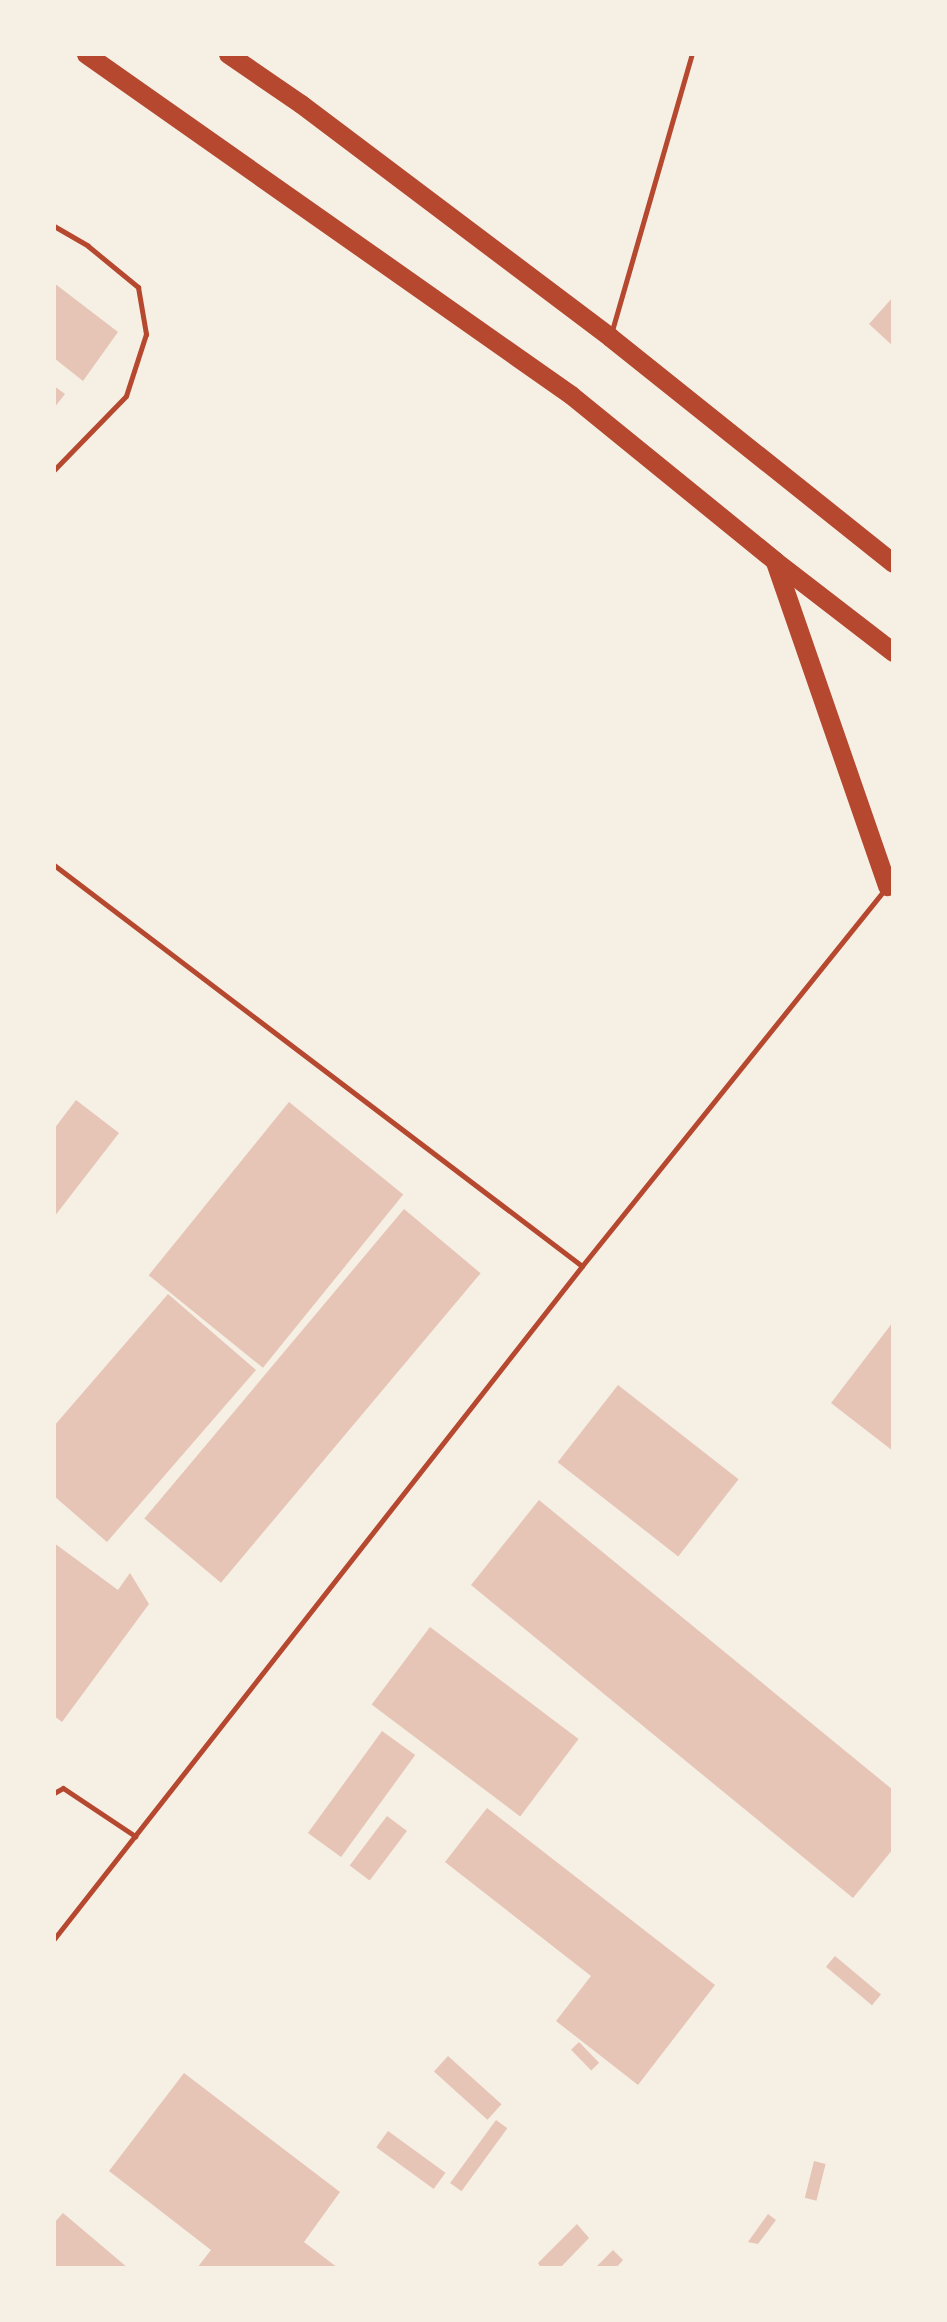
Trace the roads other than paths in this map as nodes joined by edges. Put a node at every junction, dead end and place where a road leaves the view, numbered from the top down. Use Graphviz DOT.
graph roads {
  1 [pos="86,54"];
  2 [pos="228,54"];
  3 [pos="692,54"];
  4 [pos="54,226"];
  5 [pos="610,337"];
  6 [pos="54,470"];
  7 [pos="775,561"];
  8 [pos="893,563"];
  9 [pos="893,652"];
  10 [pos="54,865"];
  11 [pos="890,883"];
  12 [pos="582,1266"];
  13 [pos="54,1793"];
  14 [pos="135,1836"];
  15 [pos="54,1939"];
  1 -- 7 [label="highway"];
  2 -- 5 [label="highway"];
  3 -- 5 [label="lane"];
  4 -- 6 [label="lane"];
  5 -- 8 [label="highway"];
  7 -- 9 [label="highway"];
  7 -- 11 [label="highway"];
  10 -- 12 [label="lane"];
  11 -- 12 [label="lane"];
  12 -- 14 [label="lane"];
  13 -- 14 [label="lane"];
  14 -- 15 [label="lane"];
}
